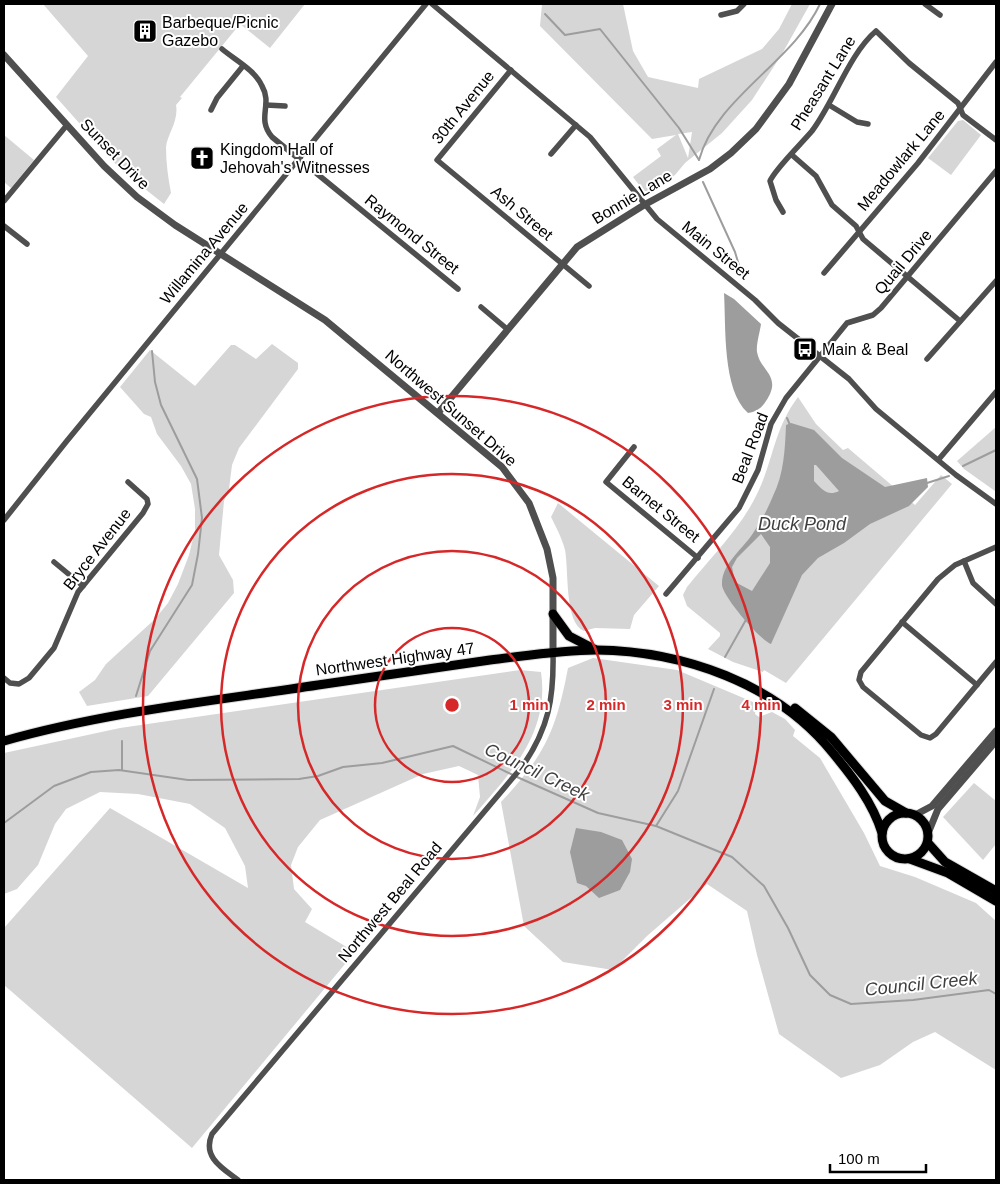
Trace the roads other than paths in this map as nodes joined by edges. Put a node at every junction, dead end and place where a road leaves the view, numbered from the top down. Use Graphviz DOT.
graph roads {
  1 [pos="426,4"];
  2 [pos="432,4"];
  3 [pos="744,4"];
  4 [pos="832,4"];
  5 [pos="925,4"];
  6 [pos="721,15"];
  7 [pos="940,15"];
  8 [pos="222,49"];
  9 [pos="4,55"];
  10 [pos="996,62"];
  11 [pos="242,66"];
  12 [pos="511,70"];
  13 [pos="266,105"];
  14 [pos="829,105"];
  15 [pos="285,106"];
  16 [pos="961,109"];
  17 [pos="212,110"];
  18 [pos="868,124"];
  19 [pos="67,125"];
  20 [pos="576,125"];
  21 [pos="996,140"];
  22 [pos="551,154"];
  23 [pos="792,155"];
  24 [pos="299,159"];
  25 [pos="438,160"];
  26 [pos="996,171"];
  27 [pos="4,201"];
  28 [pos="644,205"];
  29 [pos="783,212"];
  30 [pos="4,226"];
  31 [pos="859,232"];
  32 [pos="27,244"];
  33 [pos="222,254"];
  34 [pos="561,264"];
  35 [pos="824,272"];
  36 [pos="907,277"];
  37 [pos="996,281"];
  38 [pos="589,286"];
  39 [pos="458,289"];
  40 [pos="481,308"];
  41 [pos="960,321"];
  42 [pos="507,329"];
  43 [pos="820,356"];
  44 [pos="927,359"];
  45 [pos="996,392"];
  46 [pos="438,413"];
  47 [pos="634,447"];
  48 [pos="939,459"];
  49 [pos="128,482"];
  50 [pos="996,504"];
  51 [pos="4,520"];
  52 [pos="996,547"];
  53 [pos="698,558"];
  54 [pos="964,561"];
  55 [pos="54,562"];
  56 [pos="83,586"];
  57 [pos="666,594"];
  58 [pos="996,604"];
  59 [pos="553,614"];
  60 [pos="902,622"];
  61 [pos="596,650"];
  62 [pos="553,652"];
  63 [pos="996,662"];
  64 [pos="4,678"];
  65 [pos="977,685"];
  66 [pos="785,706"];
  67 [pos="996,730"];
  68 [pos="4,741"];
  69 [pos="996,741"];
  70 [pos="911,814"];
  71 [pos="929,831"];
  72 [pos="882,833"];
  73 [pos="928,843"];
  74 [pos="910,859"];
  75 [pos="996,891"];
  76 [pos="996,901"];
  77 [pos="238,1180"];
  1 -- 24 [label="street, Willamina Avenue"];
  2 -- 12 [label="street, Main Street"];
  3 -- 6 [label="street"];
  4 -- 28 [label="street, Bonnie Lane"];
  5 -- 7 [label="street"];
  8 -- 11 [label="street, Raymond Street"];
  9 -- 19 [label="street, Sunset Drive"];
  10 -- 16 [label="street, Meadowlark Lane"];
  11 -- 13 [label="street, Raymond Street"];
  11 -- 17 [label="street"];
  12 -- 20 [label="street, Main Street"];
  12 -- 25 [label="street, 30th Avenue"];
  13 -- 15 [label="street"];
  13 -- 24 [label="street, Raymond Street"];
  14 -- 16 [label="street, Pheasant Lane"];
  14 -- 18 [label="street"];
  14 -- 23 [label="street, Pheasant Lane"];
  16 -- 21 [label="street, Pheasant Lane"];
  16 -- 31 [label="street, Meadowlark Lane"];
  19 -- 27 [label="street"];
  19 -- 33 [label="street, Sunset Drive"];
  20 -- 22 [label="street"];
  20 -- 28 [label="street, Main Street"];
  23 -- 29 [label="street, Pheasant Lane"];
  23 -- 31 [label="street"];
  24 -- 33 [label="street, Willamina Avenue"];
  24 -- 39 [label="street, Raymond Street"];
  25 -- 34 [label="street, Ash Street"];
  26 -- 36 [label="street, Quail Drive"];
  28 -- 34 [label="street, Bonnie Lane"];
  28 -- 43 [label="street, Main Street"];
  30 -- 32 [label="street"];
  31 -- 35 [label="street, Meadowlark Lane"];
  31 -- 36 [label="street"];
  33 -- 46 [label="street, Northwest Sunset Drive"];
  33 -- 51 [label="street, Willamina Avenue"];
  34 -- 38 [label="street, Ash Street"];
  34 -- 42 [label="street, Bonnie Lane"];
  36 -- 41 [label="street"];
  36 -- 43 [label="street, Quail Drive"];
  37 -- 41 [label="street"];
  40 -- 42 [label="street"];
  41 -- 44 [label="street"];
  42 -- 46 [label="street, Bonnie Lane"];
  43 -- 48 [label="street, Main Street"];
  43 -- 53 [label="street, Beal Road"];
  45 -- 48 [label="street"];
  46 -- 59 [label="street, Northwest Sunset Drive"];
  47 -- 53 [label="street, Barnet Street"];
  48 -- 50 [label="street, Main Street"];
  49 -- 56 [label="street, Bryce Avenue"];
  52 -- 54 [label="street"];
  53 -- 57 [label="street, Beal Road"];
  54 -- 58 [label="street"];
  54 -- 60 [label="street"];
  55 -- 56 [label="street"];
  56 -- 64 [label="street, Bryce Avenue"];
  59 -- 61 [label="main road"];
  59 -- 62 [label="street, Northwest Sunset Drive"];
  60 -- 65 [label="street"];
  60 -- 65 [label="street"];
  61 -- 62 [label="main road, Northwest Highway 47"];
  61 -- 66 [label="main road, Northwest Highway 47"];
  62 -- 68 [label="main road, Northwest Highway 47"];
  62 -- 77 [label="street, Northwest Beal Road"];
  63 -- 65 [label="street"];
  66 -- 70 [label="main road, Northwest Highway 47"];
  66 -- 72 [label="main road, Northwest Highway 47"];
  67 -- 70 [label="street"];
  69 -- 71 [label="street"];
  70 -- 71 [label="main road"];
  70 -- 72 [label="main road"];
  71 -- 73 [label="main road"];
  72 -- 74 [label="main road"];
  73 -- 74 [label="main road"];
  73 -- 75 [label="main road"];
  74 -- 76 [label="main road"];
}
